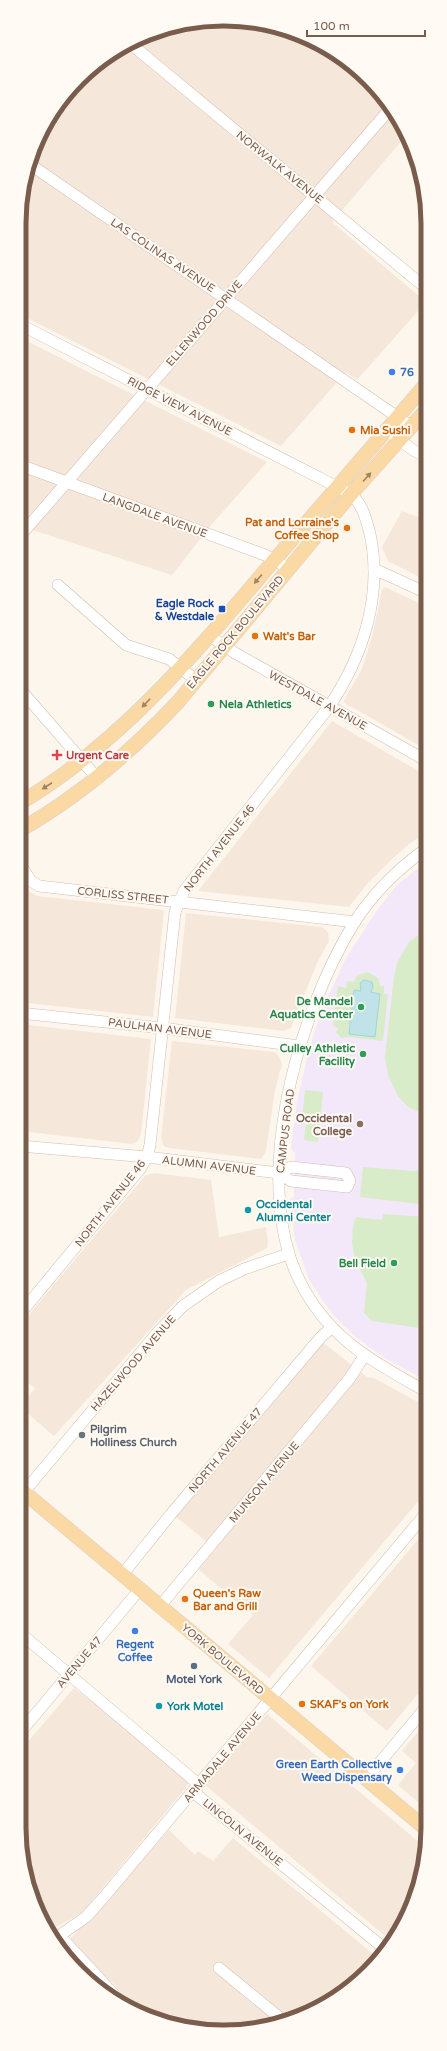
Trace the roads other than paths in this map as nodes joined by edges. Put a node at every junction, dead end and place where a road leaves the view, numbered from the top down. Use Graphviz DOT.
graph roads {
  1 [pos="134,47"];
  2 [pos="387,112"];
  3 [pos="34,168"];
  4 [pos="315,195"];
  5 [pos="421,283"];
  6 [pos="226,298"];
  7 [pos="26,328"];
  8 [pos="146,389"];
  9 [pos="421,390"];
  10 [pos="398,416"];
  11 [pos="421,417"];
  12 [pos="412,427"];
  13 [pos="386,430"];
  14 [pos="399,441"];
  15 [pos="421,454"];
  16 [pos="26,467"];
  17 [pos="66,482"];
  18 [pos="339,487"];
  19 [pos="351,494"];
  20 [pos="26,529"];
  21 [pos="275,559"];
  22 [pos="288,568"];
  23 [pos="374,569"];
  24 [pos="58,585"];
  25 [pos="421,591"];
  26 [pos="210,636"];
  27 [pos="224,647"];
  28 [pos="180,667"];
  29 [pos="196,680"];
  30 [pos="26,696"];
  31 [pos="329,707"];
  32 [pos="421,758"];
  33 [pos="82,761"];
  34 [pos="98,779"];
  35 [pos="26,799"];
  36 [pos="26,827"];
  37 [pos="421,852"];
  38 [pos="26,873"];
  39 [pos="179,902"];
  40 [pos="355,922"];
  41 [pos="26,1014"];
  42 [pos="162,1028"];
  43 [pos="299,1046"];
  44 [pos="26,1147"];
  45 [pos="146,1158"];
  46 [pos="279,1173"];
  47 [pos="288,1254"];
  48 [pos="26,1307"];
  49 [pos="331,1328"];
  50 [pos="364,1356"];
  51 [pos="421,1389"];
  52 [pos="26,1485"];
  53 [pos="26,1493"];
  54 [pos="421,1518"];
  55 [pos="122,1575"];
  56 [pos="140,1590"];
  57 [pos="160,1606"];
  58 [pos="26,1638"];
  59 [pos="69,1675"];
  60 [pos="270,1699"];
  61 [pos="421,1713"];
  62 [pos="26,1726"];
  63 [pos="366,1779"];
  64 [pos="197,1788"];
  65 [pos="421,1825"];
  66 [pos="58,1937"];
  67 [pos="62,1941"];
  68 [pos="381,1946"];
  69 [pos="219,1968"];
  70 [pos="105,1985"];
  71 [pos="280,2017"];
  1 -- 4 [label="street, NORWALK AVENUE"];
  2 -- 4 [label="street, ELLENWOOD DRIVE"];
  3 -- 6 [label="street, LAS COLINAS AVENUE"];
  4 -- 5 [label="street, NORWALK AVENUE"];
  4 -- 6 [label="street, ELLENWOOD DRIVE"];
  6 -- 8 [label="street, ELLENWOOD DRIVE"];
  6 -- 10 [label="street, LAS COLINAS AVENUE"];
  7 -- 8 [label="street, RIDGE VIEW AVENUE"];
  8 -- 17 [label="street, ELLENWOOD DRIVE"];
  8 -- 18 [label="street, RIDGE VIEW AVENUE"];
  9 -- 10 [label="main road, EAGLE ROCK BOULEVARD"];
  10 -- 12 [label="street, LAS COLINAS AVENUE"];
  10 -- 13 [label="main road, EAGLE ROCK BOULEVARD"];
  11 -- 12 [label="main road, EAGLE ROCK BOULEVARD"];
  12 -- 14 [label="main road, EAGLE ROCK BOULEVARD"];
  13 -- 14 [label="street"];
  13 -- 18 [label="main road, EAGLE ROCK BOULEVARD"];
  14 -- 15 [label="street"];
  19 -- 14 [label="main road, EAGLE ROCK BOULEVARD, one-way"];
  16 -- 17 [label="street, LANGDALE AVENUE"];
  17 -- 20 [label="street, ELLENWOOD DRIVE"];
  17 -- 21 [label="street, LANGDALE AVENUE"];
  18 -- 19 [label="street, RIDGE VIEW AVENUE"];
  18 -- 21 [label="main road, EAGLE ROCK BOULEVARD"];
  19 -- 22 [label="main road, EAGLE ROCK BOULEVARD"];
  19 -- 23 [label="street, NORTH AVENUE 46"];
  21 -- 22 [label="street, LANGDALE AVENUE"];
  21 -- 26 [label="main road, EAGLE ROCK BOULEVARD, one-way"];
  22 -- 27 [label="main road, EAGLE ROCK BOULEVARD"];
  23 -- 25 [label="street"];
  23 -- 31 [label="street, NORTH AVENUE 46"];
  24 -- 28 [label="street"];
  26 -- 27 [label="street, WESTDALE AVENUE"];
  26 -- 28 [label="main road, EAGLE ROCK BOULEVARD"];
  27 -- 29 [label="main road, EAGLE ROCK BOULEVARD"];
  27 -- 31 [label="street, WESTDALE AVENUE"];
  28 -- 29 [label="street"];
  28 -- 33 [label="main road, EAGLE ROCK BOULEVARD, one-way"];
  29 -- 34 [label="main road, EAGLE ROCK BOULEVARD"];
  30 -- 33 [label="street"];
  31 -- 32 [label="street, WESTDALE AVENUE"];
  31 -- 39 [label="street, NORTH AVENUE 46"];
  33 -- 34 [label="street"];
  33 -- 35 [label="main road, EAGLE ROCK BOULEVARD, one-way"];
  34 -- 36 [label="main road, EAGLE ROCK BOULEVARD"];
  37 -- 40 [label="street, CAMPUS ROAD"];
  38 -- 39 [label="street, CORLISS STREET"];
  39 -- 40 [label="street, CORLISS STREET"];
  39 -- 42 [label="street, NORTH AVENUE 46"];
  40 -- 43 [label="street, CAMPUS ROAD"];
  41 -- 42 [label="street, PAULHAN AVENUE"];
  42 -- 43 [label="street, PAULHAN AVENUE"];
  42 -- 45 [label="street, NORTH AVENUE 46"];
  43 -- 46 [label="street, CAMPUS ROAD"];
  44 -- 45 [label="street, ALUMNI AVENUE"];
  45 -- 46 [label="street, ALUMNI AVENUE"];
  45 -- 48 [label="street, NORTH AVENUE 46"];
  46 -- 46 [label="street, ALUMNI AVENUE"];
  46 -- 47 [label="street, CAMPUS ROAD"];
  47 -- 49 [label="street, CAMPUS ROAD"];
  47 -- 52 [label="street, HAZELWOOD AVENUE"];
  49 -- 50 [label="street, CAMPUS ROAD"];
  49 -- 55 [label="street, NORTH AVENUE 47"];
  50 -- 51 [label="street, CAMPUS ROAD"];
  50 -- 57 [label="street, MUNSON AVENUE"];
  53 -- 55 [label="main road, YORK BOULEVARD"];
  54 -- 60 [label="street, ARMADALE AVENUE"];
  55 -- 56 [label="main road, YORK BOULEVARD"];
  56 -- 57 [label="main road, YORK BOULEVARD"];
  56 -- 59 [label="street, AVENUE 47"];
  57 -- 60 [label="main road, YORK BOULEVARD"];
  58 -- 59 [label="street, LINCOLN AVENUE"];
  59 -- 62 [label="street, AVENUE 47"];
  59 -- 64 [label="street, LINCOLN AVENUE"];
  60 -- 63 [label="main road, YORK BOULEVARD"];
  60 -- 64 [label="street, ARMADALE AVENUE"];
  61 -- 63 [label="street"];
  63 -- 65 [label="main road, YORK BOULEVARD"];
  64 -- 66 [label="street, ARMADALE AVENUE"];
  64 -- 68 [label="street, LINCOLN AVENUE"];
  67 -- 70 [label="street"];
  69 -- 71 [label="street"];
}
